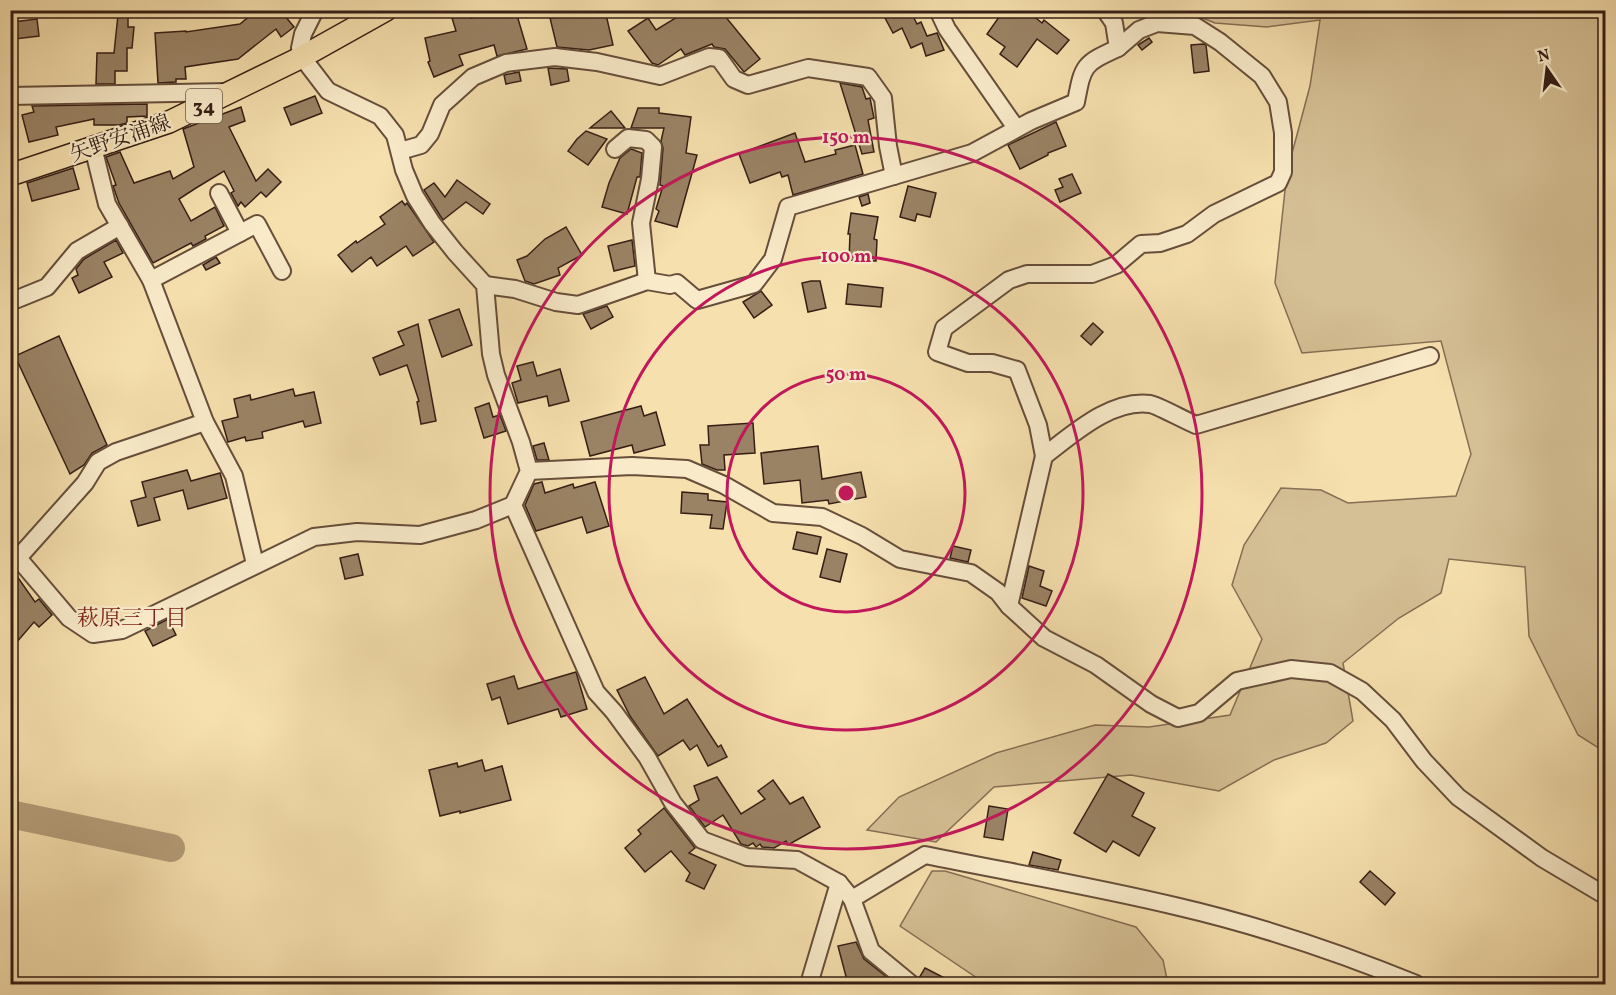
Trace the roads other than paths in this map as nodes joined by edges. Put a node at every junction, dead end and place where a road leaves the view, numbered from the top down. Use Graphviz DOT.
graph roads {
  1 [pos="315,10"];
  2 [pos="386,10"];
  3 [pos="938,10"];
  4 [pos="1105,10"];
  5 [pos="1118,48"];
  6 [pos="302,57"];
  7 [pos="234,92"];
  8 [pos="10,96"];
  9 [pos="1016,128"];
  10 [pos="93,147"];
  11 [pos="615,149"];
  12 [pos="400,151"];
  13 [pos="10,175"];
  14 [pos="894,176"];
  15 [pos="219,193"];
  16 [pos="120,226"];
  17 [pos="240,233"];
  18 [pos="282,271"];
  19 [pos="151,280"];
  20 [pos="647,281"];
  21 [pos="485,285"];
  22 [pos="10,302"];
  23 [pos="1430,356"];
  24 [pos="205,422"];
  25 [pos="1044,456"];
  26 [pos="529,471"];
  27 [pos="513,505"];
  28 [pos="14,560"];
  29 [pos="255,564"];
  30 [pos="1009,606"];
  31 [pos="839,883"];
  32 [pos="1605,896"];
  33 [pos="852,900"];
  34 [pos="809,984"];
  35 [pos="911,984"];
  36 [pos="1416,984"];
  1 -- 6 [label="street"];
  2 -- 6 [label="main road, 矢野安浦線 / 34"];
  3 -- 9 [label="street"];
  4 -- 5 [label="street"];
  5 -- 9 [label="street"];
  5 -- 25 [label="street"];
  6 -- 7 [label="main road, 矢野安浦線 / 34"];
  6 -- 12 [label="street"];
  7 -- 8 [label="street"];
  7 -- 10 [label="main road, 矢野安浦線 / 34"];
  9 -- 14 [label="street"];
  10 -- 13 [label="main road, 矢野安浦線 / 34"];
  10 -- 16 [label="street"];
  11 -- 20 [label="street"];
  12 -- 14 [label="street"];
  12 -- 21 [label="street"];
  14 -- 20 [label="street"];
  15 -- 17 [label="street"];
  16 -- 19 [label="street"];
  16 -- 22 [label="street"];
  17 -- 18 [label="street"];
  17 -- 19 [label="street"];
  19 -- 24 [label="street"];
  20 -- 21 [label="street"];
  21 -- 26 [label="street"];
  23 -- 25 [label="street"];
  24 -- 28 [label="street"];
  24 -- 29 [label="street"];
  25 -- 30 [label="street"];
  26 -- 27 [label="street"];
  26 -- 30 [label="street"];
  27 -- 29 [label="street"];
  27 -- 31 [label="street"];
  28 -- 29 [label="street"];
  30 -- 32 [label="street"];
  31 -- 33 [label="street"];
  31 -- 34 [label="street"];
  33 -- 35 [label="street"];
  33 -- 36 [label="street"];
}
